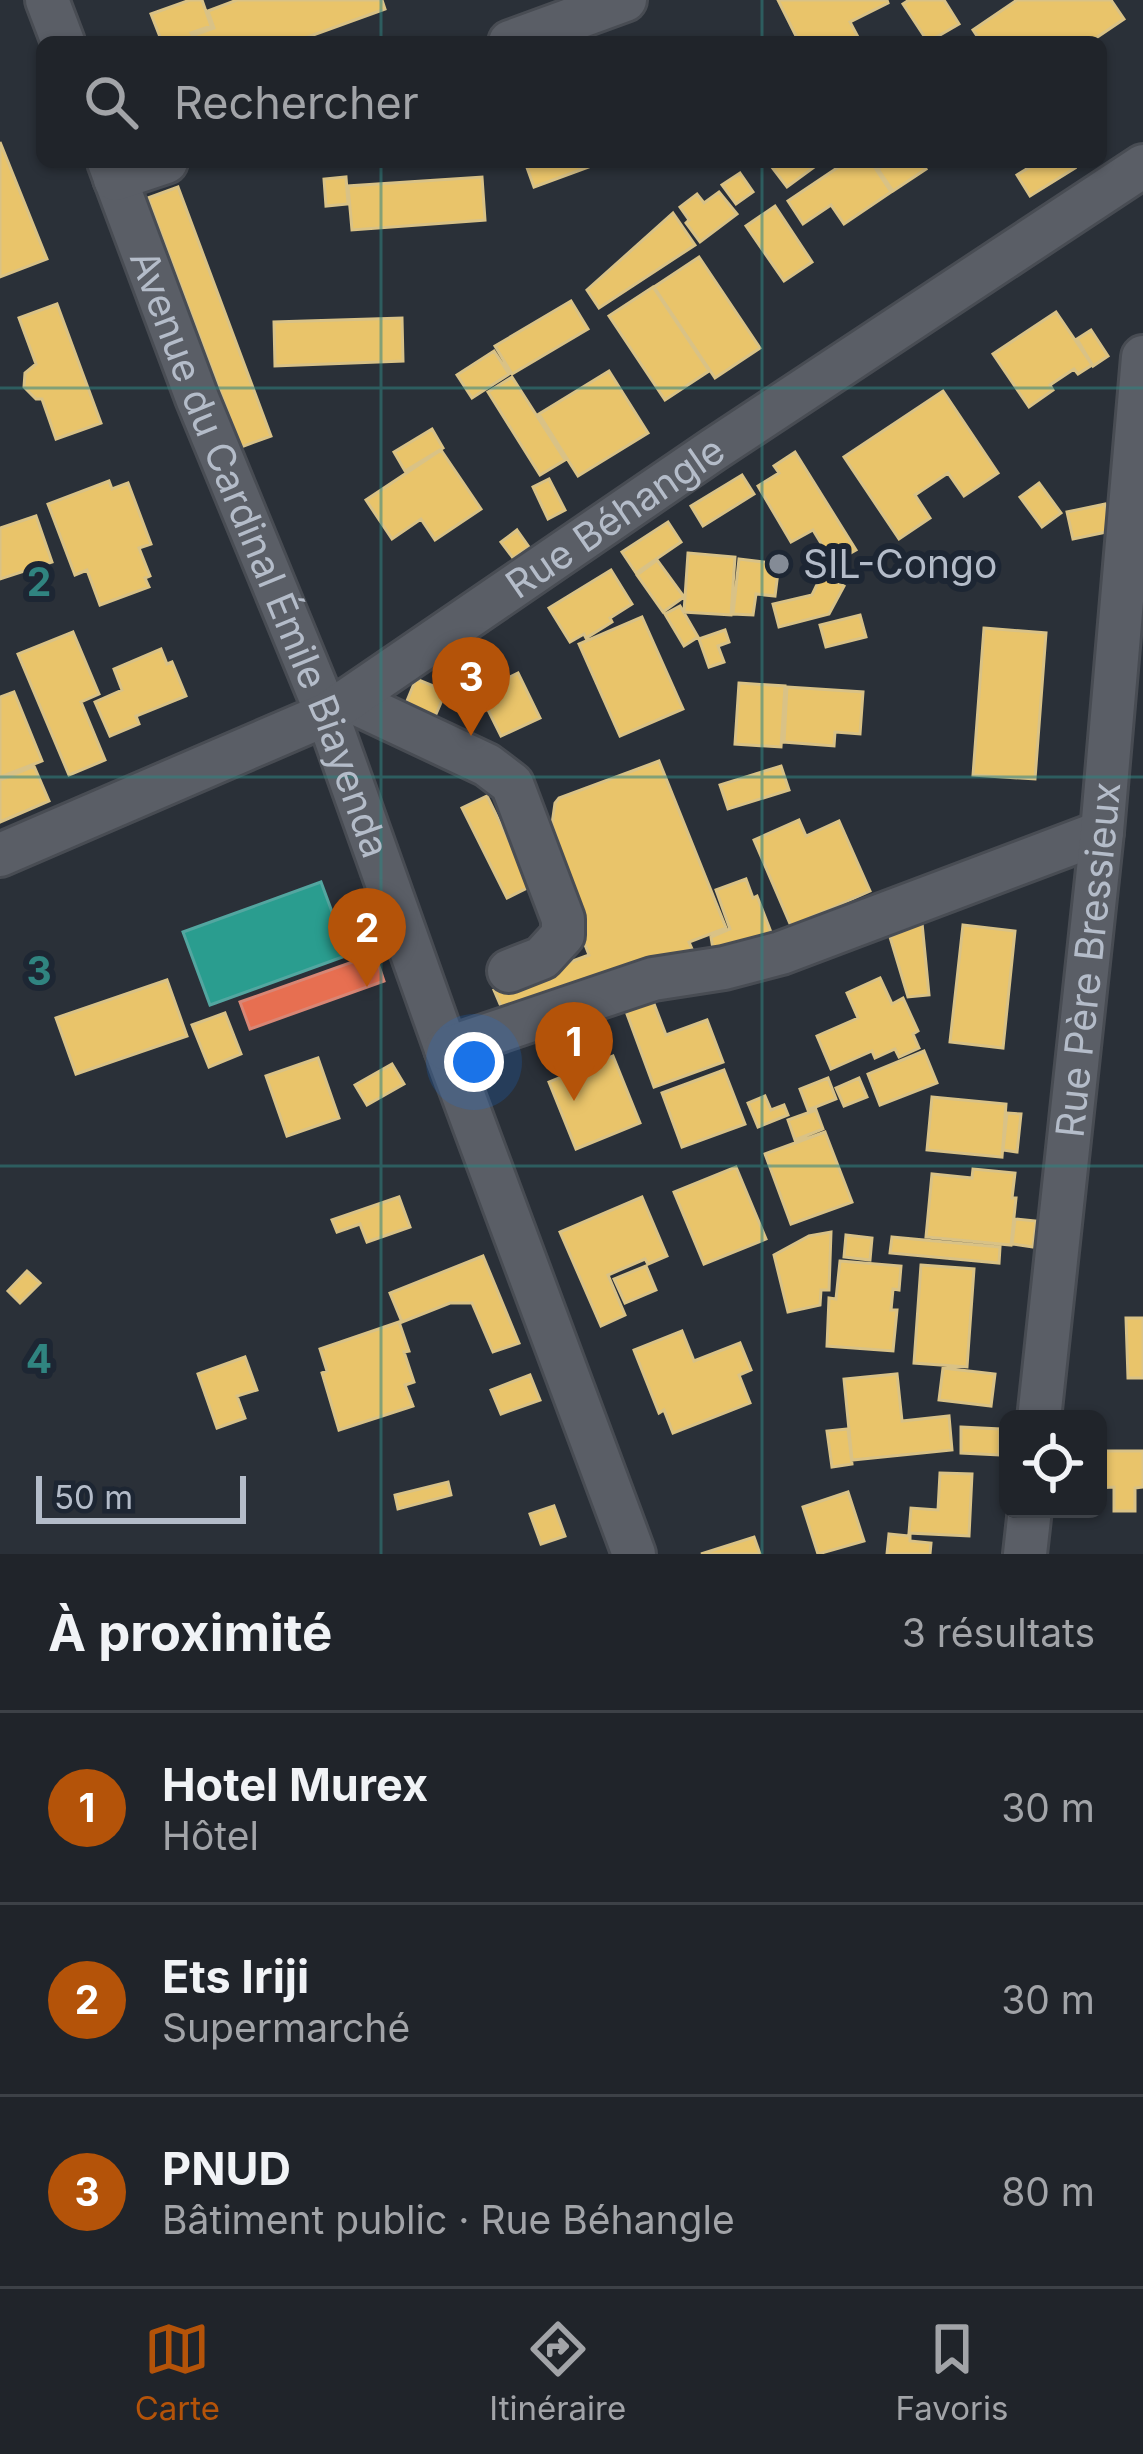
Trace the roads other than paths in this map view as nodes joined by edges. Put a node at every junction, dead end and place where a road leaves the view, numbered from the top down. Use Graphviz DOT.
graph roads {
  1 [pos="46,0"];
  2 [pos="625,0"];
  3 [pos="61,36"];
  4 [pos="526,36"];
  5 [pos="1143,166"];
  6 [pos="112,170"];
  7 [pos="1143,357"];
  8 [pos="338,707"];
  9 [pos="1102,832"];
  10 [pos="0,855"];
  11 [pos="509,971"];
  12 [pos="446,1048"];
  13 [pos="1041,1410"];
  14 [pos="1029,1518"];
  15 [pos="634,1554"];
  16 [pos="1025,1554"];
  1 -- 3 [label="street"];
  2 -- 4 [label="street"];
  5 -- 8 [label="street, Rue Béhangle"];
  6 -- 8 [label="street, Avenue du Cardinal Émile Biayenda"];
  7 -- 9 [label="street, Rue Père Bressieux"];
  8 -- 10 [label="street, Rue Béhangle"];
  8 -- 11 [label="street"];
  8 -- 12 [label="street, Avenue du Cardinal Émile Biayenda"];
  9 -- 12 [label="street"];
  9 -- 13 [label="street, Rue Père Bressieux"];
  12 -- 15 [label="street, Avenue du Cardinal Émile Biayenda"];
  14 -- 16 [label="street"];
}
